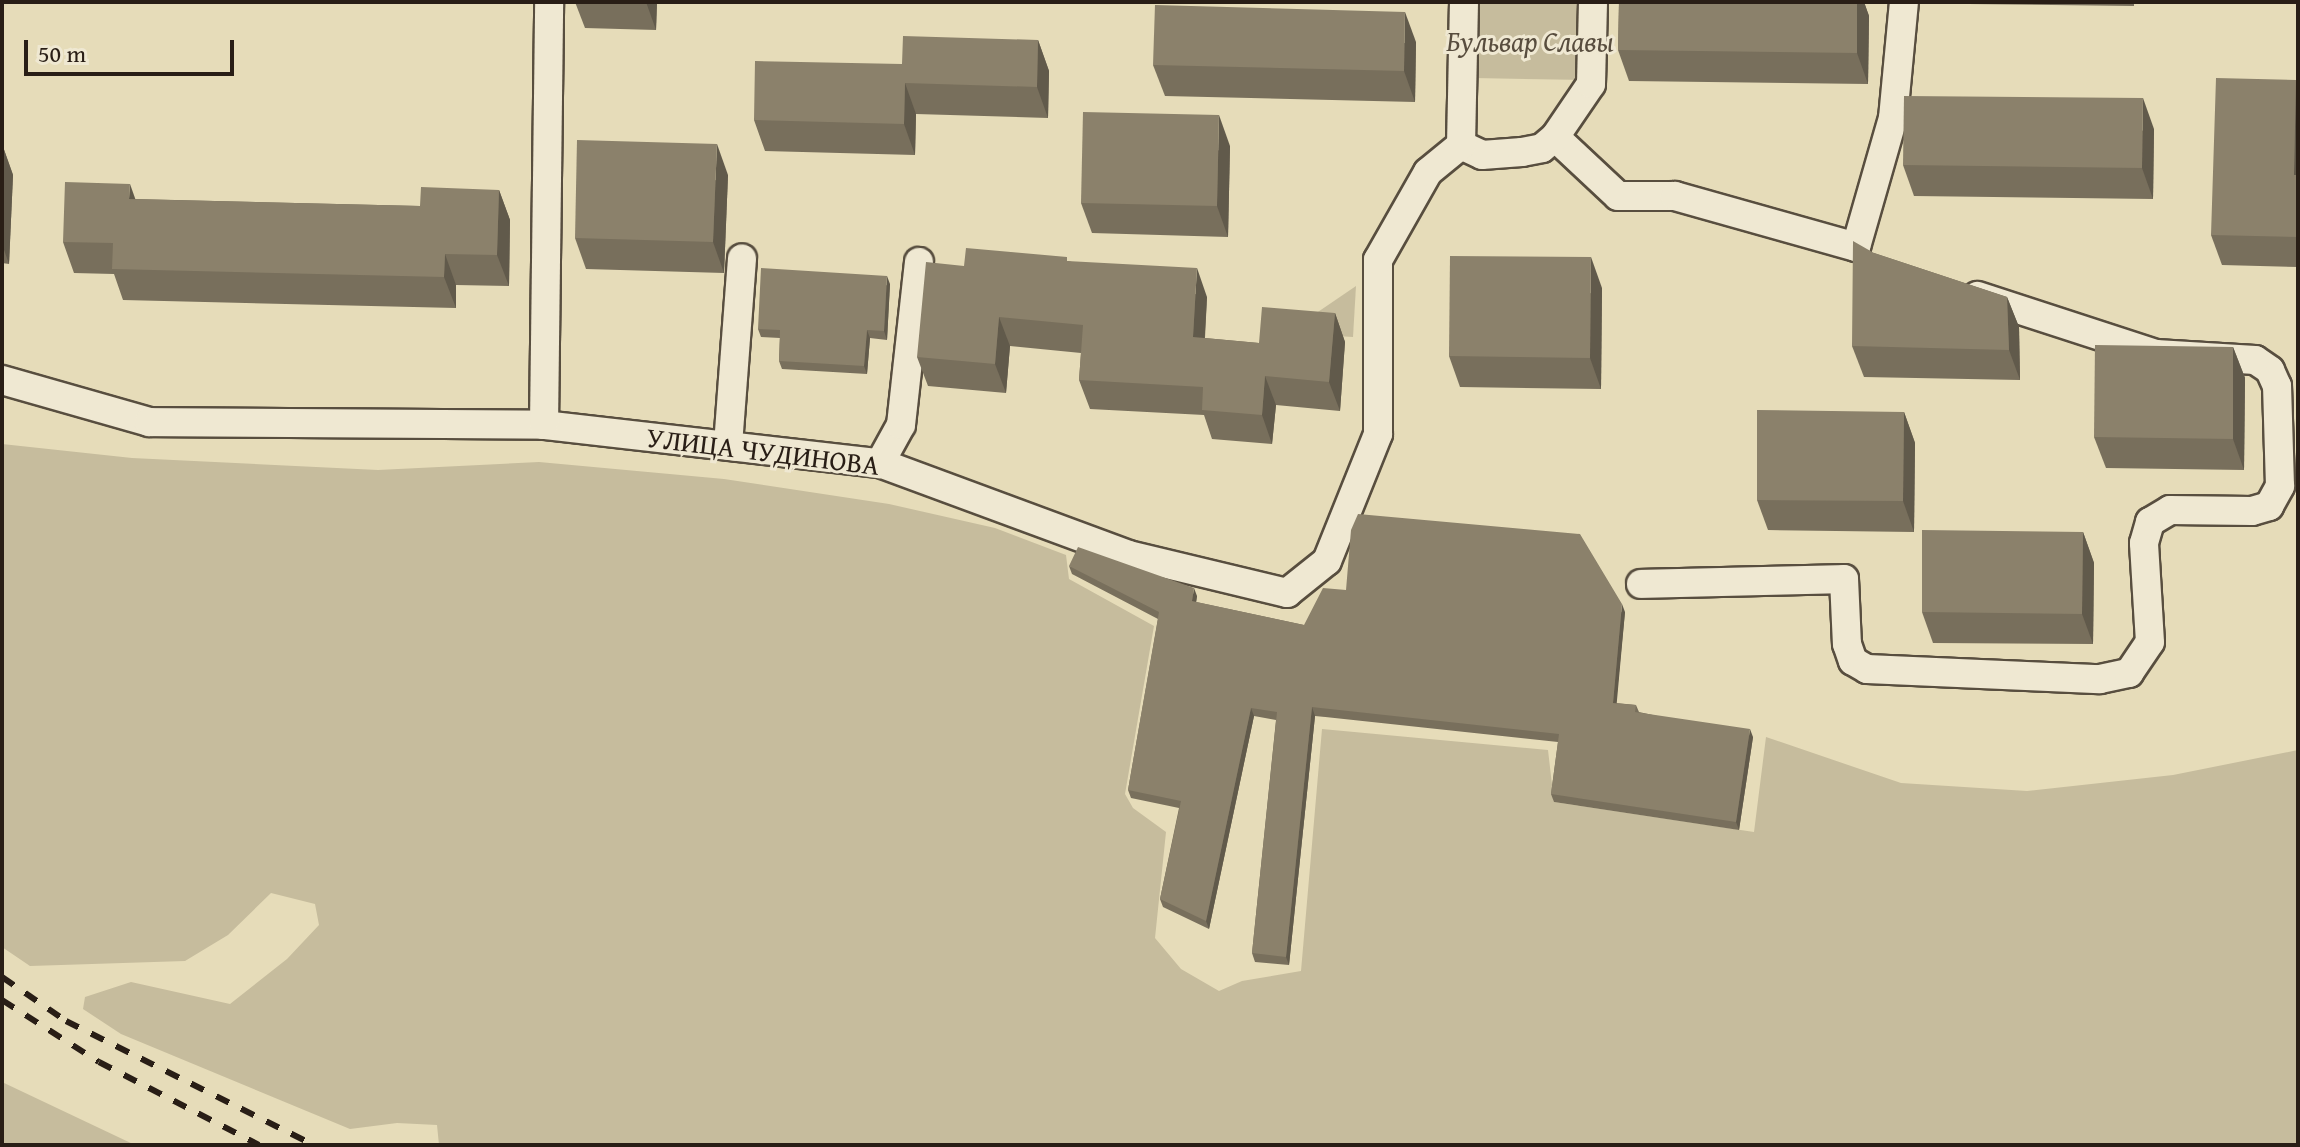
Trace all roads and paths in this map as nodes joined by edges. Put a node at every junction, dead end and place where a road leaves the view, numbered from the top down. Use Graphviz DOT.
graph roads {
  1 [pos="549,2"];
  2 [pos="1464,2"];
  3 [pos="1593,2"];
  4 [pos="1904,2"];
  5 [pos="1555,137"];
  6 [pos="1461,145"];
  7 [pos="742,259"];
  8 [pos="919,262"];
  9 [pos="1949,287"];
  10 [pos="2,380"];
  11 [pos="544,425"];
  12 [pos="728,445"];
  13 [pos="880,463"];
  14 [pos="1641,584"];
  1 -- 11 [label="street"];
  2 -- 6 [label="street"];
  3 -- 5 [label="street"];
  4 -- 5 [label="street"];
  5 -- 6 [label="street"];
  6 -- 13 [label="street, УЛИЦА ЧУДИНОВА"];
  7 -- 12 [label="street"];
  8 -- 13 [label="street"];
  9 -- 14 [label="street"];
  10 -- 11 [label="street, УЛИЦА ЧУДИНОВА"];
  11 -- 12 [label="street, УЛИЦА ЧУДИНОВА"];
  12 -- 13 [label="street, УЛИЦА ЧУДИНОВА"];
}
